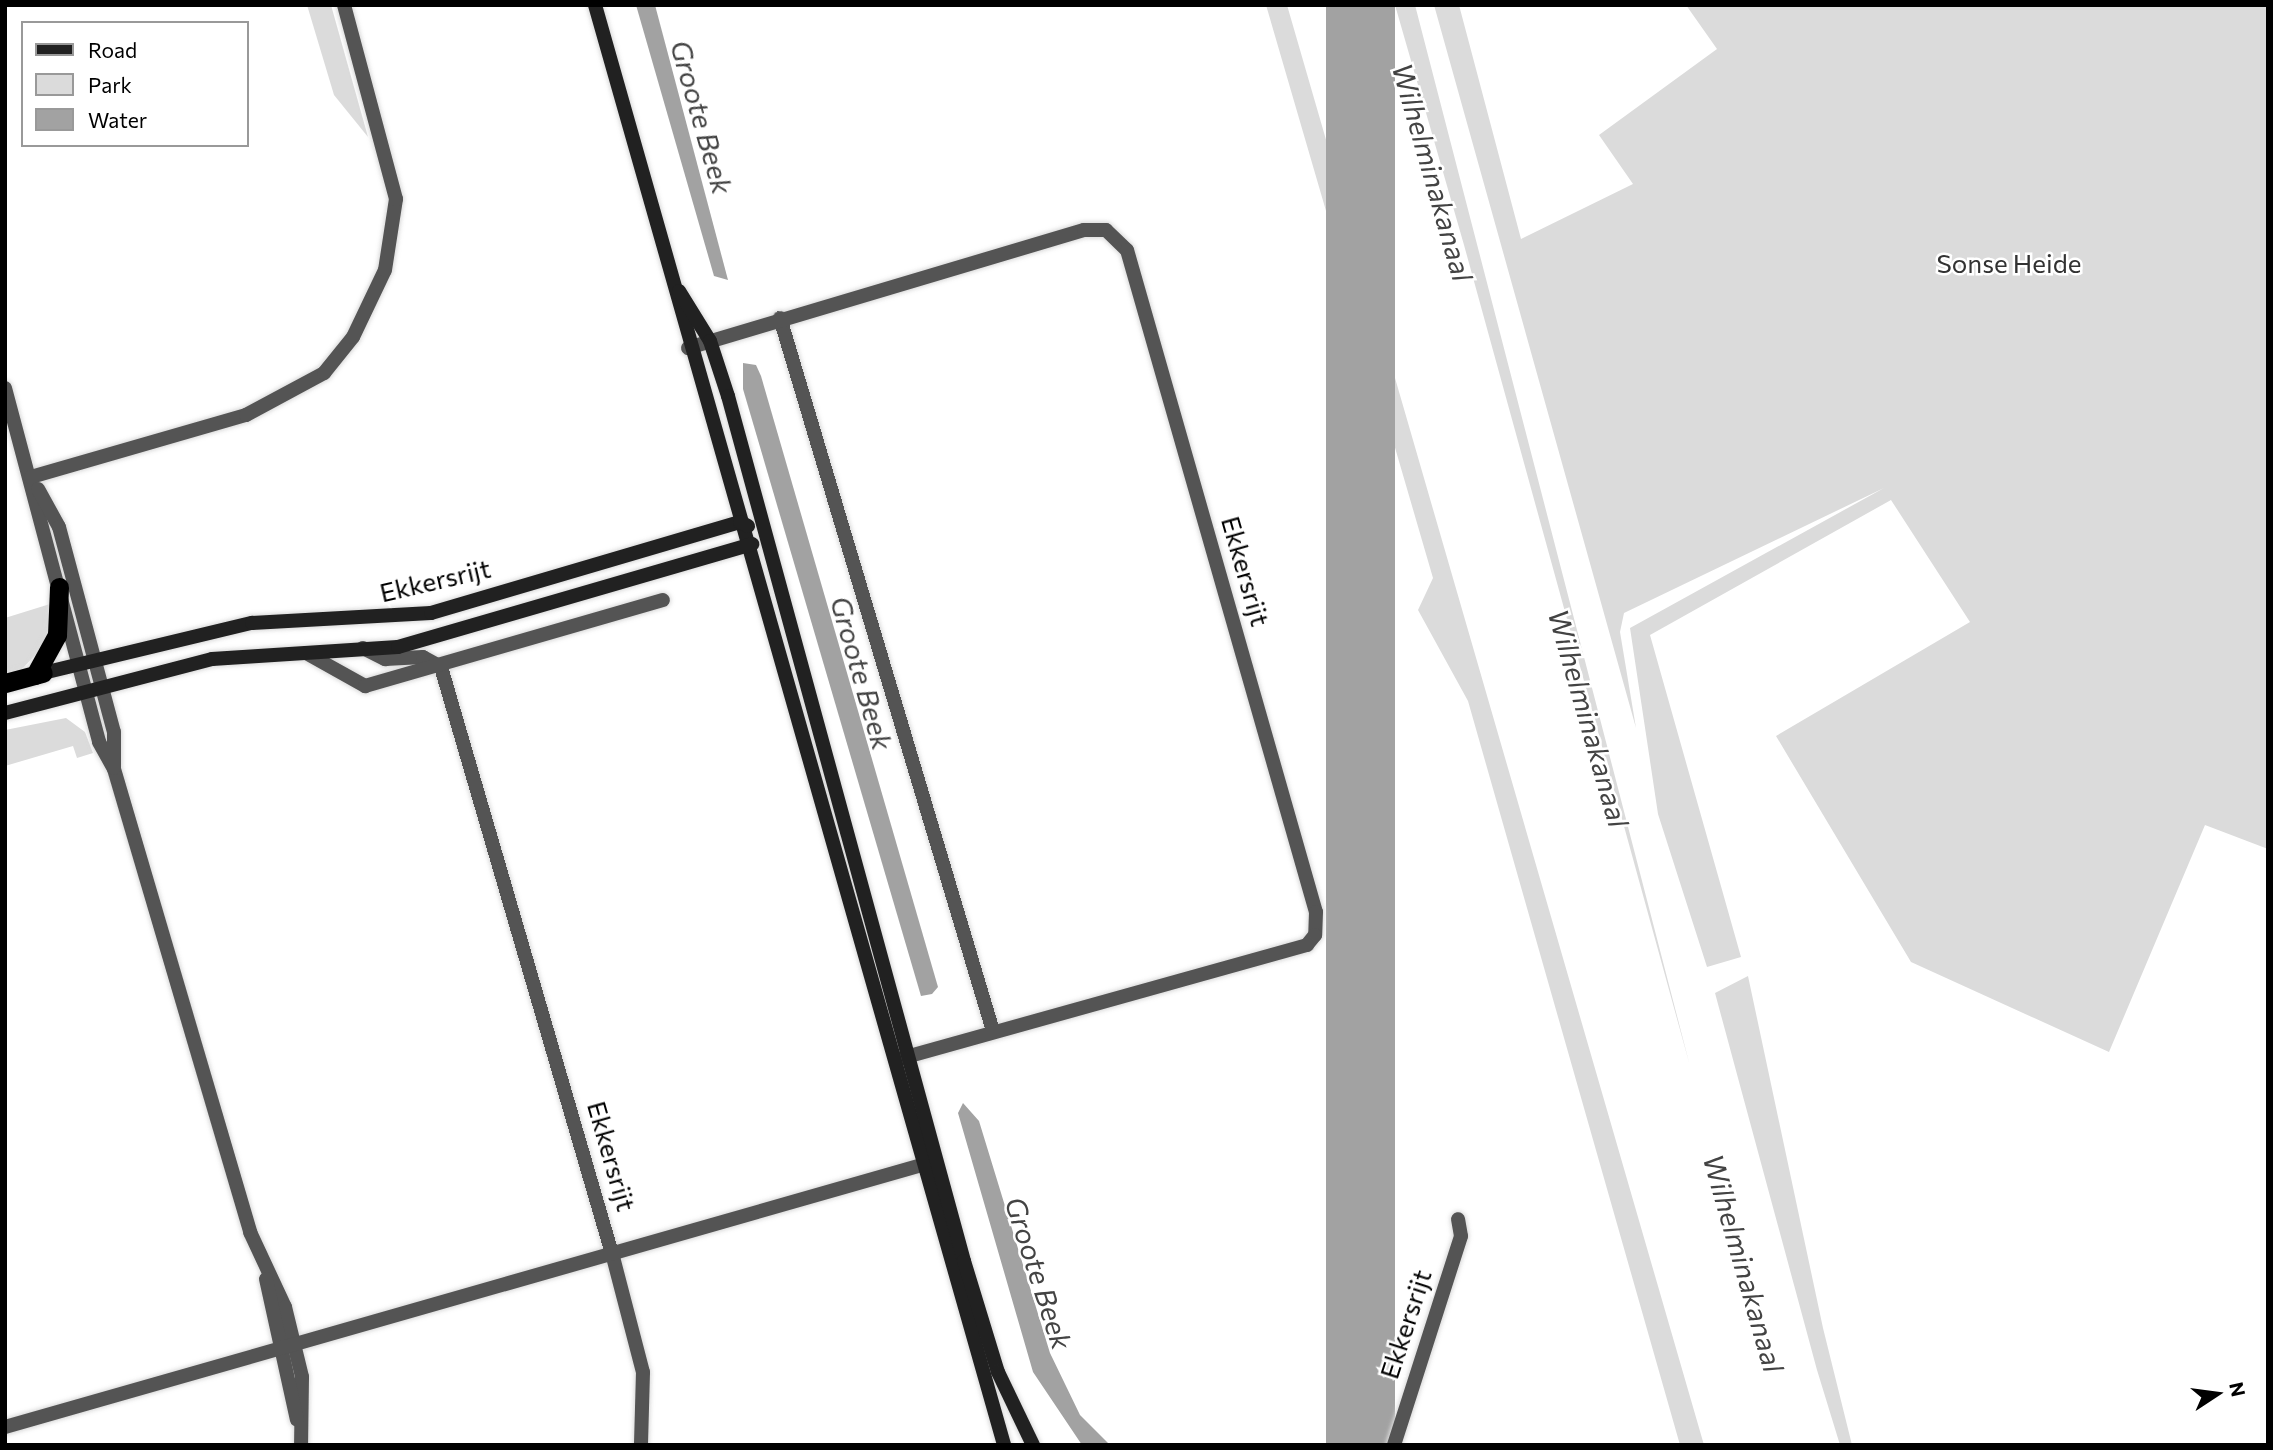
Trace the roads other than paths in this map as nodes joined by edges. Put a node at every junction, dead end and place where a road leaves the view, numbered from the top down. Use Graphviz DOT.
graph roads {
  1 [pos="344,5"];
  2 [pos="594,5"];
  3 [pos="679,289"];
  4 [pos="780,317"];
  5 [pos="710,341"];
  6 [pos="688,348"];
  7 [pos="5,388"];
  8 [pos="31,477"];
  9 [pos="740,522"];
  10 [pos="762,532"];
  11 [pos="748,549"];
  12 [pos="59,587"];
  13 [pos="663,600"];
  14 [pos="363,648"];
  15 [pos="306,653"];
  16 [pos="88,660"];
  17 [pos="441,667"];
  18 [pos="39,674"];
  19 [pos="5,683"];
  20 [pos="94,689"];
  21 [pos="5,713"];
  22 [pos="993,1031"];
  23 [pos="900,1059"];
  24 [pos="930,1163"];
  25 [pos="1458,1219"];
  26 [pos="613,1256"];
  27 [pos="266,1274"];
  28 [pos="295,1347"];
  29 [pos="280,1351"];
  30 [pos="5,1427"];
  31 [pos="301,1441"];
  32 [pos="641,1445"];
  33 [pos="1004,1445"];
  34 [pos="1033,1445"];
  35 [pos="1394,1445"];
  1 -- 8 [label="street"];
  2 -- 3 [label="main road"];
  3 -- 5 [label="main road"];
  3 -- 6 [label="main road"];
  4 -- 5 [label="street, Ekkersrijt"];
  4 -- 22 [label="street"];
  4 -- 22 [label="street, Ekkersrijt"];
  5 -- 6 [label="street, Ekkersrijt"];
  5 -- 10 [label="main road"];
  6 -- 9 [label="main road"];
  7 -- 8 [label="street"];
  8 -- 12 [label="street"];
  8 -- 16 [label="street"];
  9 -- 10 [label="main road"];
  9 -- 11 [label="main road"];
  9 -- 16 [label="main road, Ekkersrijt"];
  10 -- 11 [label="main road"];
  10 -- 23 [label="main road"];
  11 -- 14 [label="main road, Ekkersrijt"];
  11 -- 23 [label="main road"];
  12 -- 16 [label="street"];
  12 -- 18 [label="highway"];
  13 -- 17 [label="street"];
  14 -- 15 [label="main road, Ekkersrijt"];
  14 -- 17 [label="street, Ekkersrijt"];
  15 -- 17 [label="street"];
  15 -- 20 [label="main road, Ekkersrijt"];
  16 -- 18 [label="main road, Ekkersrijt"];
  16 -- 20 [label="street"];
  17 -- 26 [label="street, Ekkersrijt"];
  18 -- 19 [label="highway, Ekkersrijt"];
  20 -- 21 [label="main road, Ekkersrijt"];
  20 -- 27 [label="street"];
  22 -- 23 [label="street, Ekkersrijt"];
  23 -- 24 [label="main road"];
  24 -- 26 [label="street"];
  24 -- 33 [label="main road"];
  24 -- 34 [label="main road"];
  25 -- 35 [label="street, Ekkersrijt"];
  26 -- 28 [label="street"];
  26 -- 32 [label="street, Ekkersrijt"];
  27 -- 28 [label="street"];
  27 -- 29 [label="street"];
  28 -- 29 [label="street"];
  28 -- 31 [label="street"];
  29 -- 30 [label="street"];
  29 -- 31 [label="street"];
}
